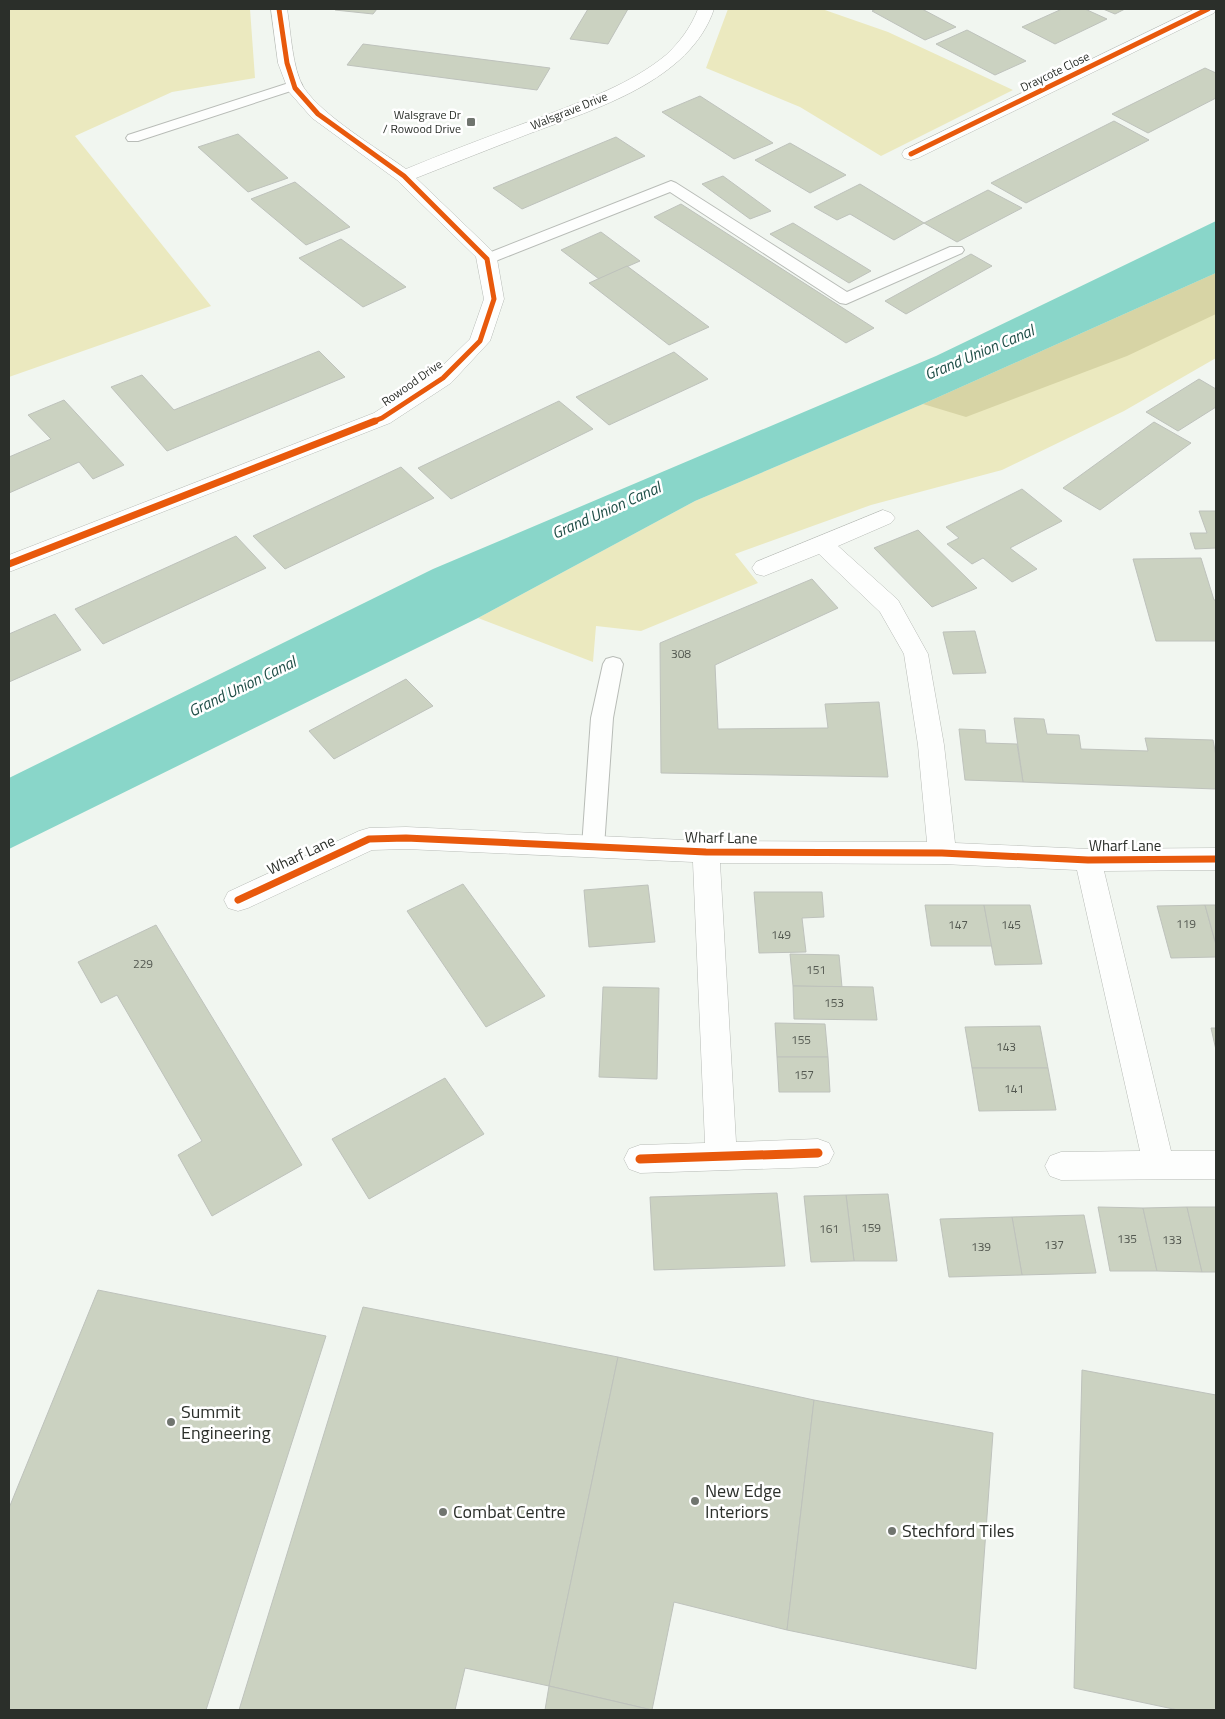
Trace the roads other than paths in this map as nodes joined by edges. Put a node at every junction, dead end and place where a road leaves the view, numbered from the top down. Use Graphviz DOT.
graph roads {
  1 [pos="279,9"];
  2 [pos="706,9"];
  3 [pos="1208,9"];
  4 [pos="294,85"];
  5 [pos="134,138"];
  6 [pos="911,154"];
  7 [pos="404,176"];
  8 [pos="956,250"];
  9 [pos="487,259"];
  10 [pos="883,518"];
  11 [pos="823,545"];
  12 [pos="9,564"];
  13 [pos="764,568"];
  14 [pos="613,664"];
  15 [pos="593,846"];
  16 [pos="706,852"];
  17 [pos="942,853"];
  18 [pos="1216,859"];
  19 [pos="1088,860"];
  20 [pos="238,900"];
  21 [pos="818,1153"];
  22 [pos="721,1155"];
  23 [pos="640,1159"];
  24 [pos="1159,1165"];
  25 [pos="1216,1165"];
  26 [pos="1061,1166"];
  1 -- 4 [label="street"];
  2 -- 7 [label="street, Walsgrave Drive"];
  3 -- 6 [label="street, Draycote Close"];
  4 -- 5 [label="lane"];
  4 -- 7 [label="street"];
  7 -- 9 [label="street"];
  8 -- 9 [label="lane"];
  9 -- 12 [label="street, Rowood Drive"];
  10 -- 11 [label="street"];
  11 -- 13 [label="street"];
  11 -- 17 [label="street"];
  14 -- 15 [label="lane"];
  15 -- 16 [label="street, Wharf Lane"];
  15 -- 20 [label="street, Wharf Lane"];
  16 -- 17 [label="street, Wharf Lane"];
  16 -- 22 [label="street, Wharf Lane"];
  17 -- 19 [label="street, Wharf Lane"];
  18 -- 19 [label="street, Wharf Lane"];
  19 -- 24 [label="street, Wharf Lane"];
  21 -- 22 [label="street"];
  22 -- 23 [label="street"];
  24 -- 25 [label="street"];
  24 -- 26 [label="street"];
}
